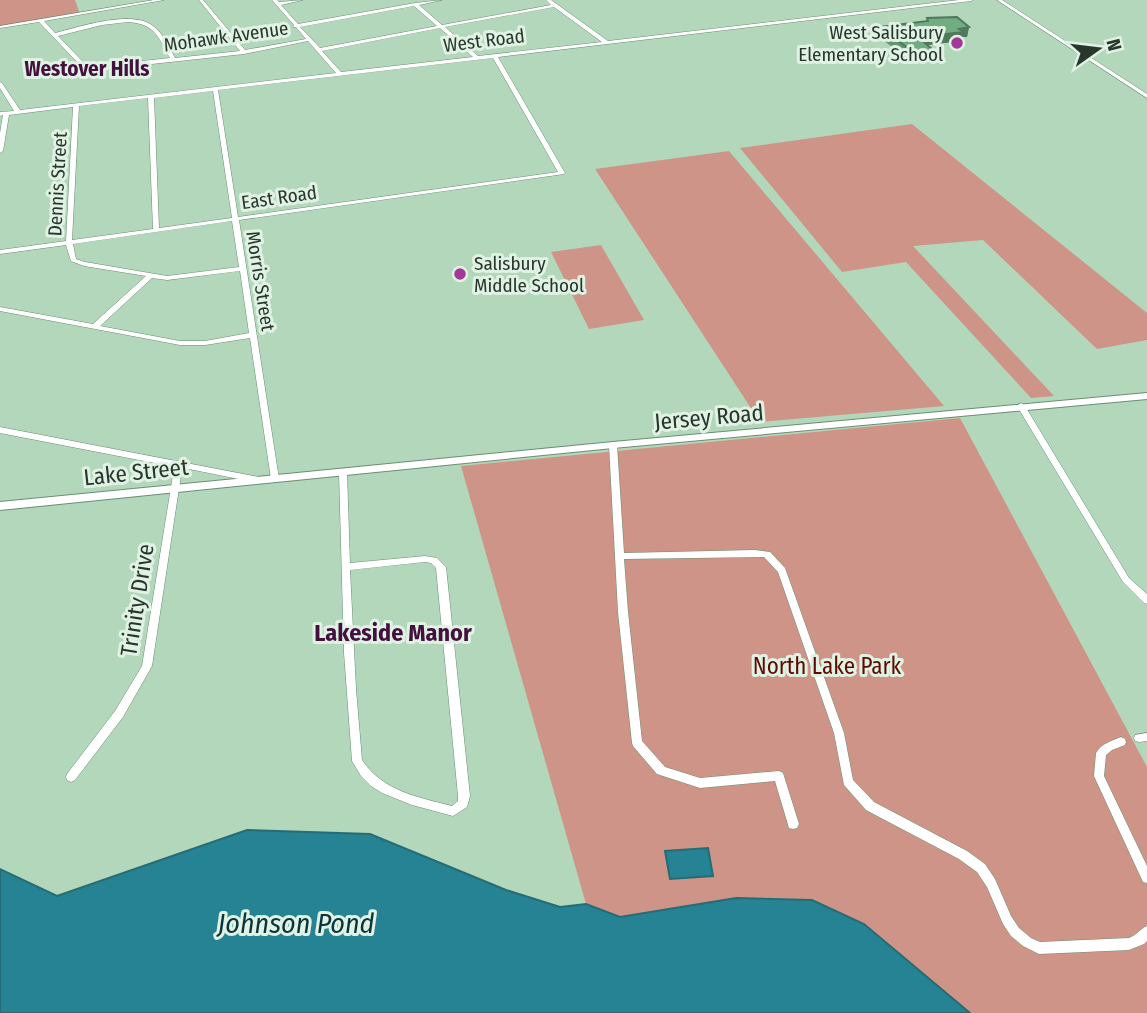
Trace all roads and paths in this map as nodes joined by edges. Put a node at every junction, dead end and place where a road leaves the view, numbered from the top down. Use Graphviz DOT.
graph roads {
  1 [pos="162,0"];
  2 [pos="201,0"];
  3 [pos="301,0"];
  4 [pos="440,0"];
  5 [pos="548,0"];
  6 [pos="912,0"];
  7 [pos="971,0"];
  8 [pos="999,0"];
  9 [pos="137,2"];
  10 [pos="276,2"];
  11 [pos="413,2"];
  12 [pos="556,5"];
  13 [pos="920,6"];
  14 [pos="41,21"];
  15 [pos="295,26"];
  16 [pos="0,27"];
  17 [pos="442,27"];
  18 [pos="54,35"];
  19 [pos="309,40"];
  20 [pos="606,42"];
  21 [pos="318,50"];
  22 [pos="244,52"];
  23 [pos="494,55"];
  24 [pos="476,57"];
  25 [pos="174,60"];
  26 [pos="339,73"];
  27 [pos="0,85"];
  28 [pos="215,88"];
  29 [pos="151,96"];
  30 [pos="1147,96"];
  31 [pos="76,104"];
  32 [pos="18,112"];
  33 [pos="3,113"];
  34 [pos="0,151"];
  35 [pos="235,218"];
  36 [pos="156,230"];
  37 [pos="69,242"];
  38 [pos="0,252"];
  39 [pos="243,269"];
  40 [pos="149,276"];
  41 [pos="0,309"];
  42 [pos="96,326"];
  43 [pos="253,335"];
  44 [pos="1146,397"];
  45 [pos="1021,406"];
  46 [pos="0,430"];
  47 [pos="613,445"];
  48 [pos="173,463"];
  49 [pos="344,472"];
  50 [pos="275,479"];
  51 [pos="260,480"];
  52 [pos="174,489"];
  53 [pos="0,506"];
  54 [pos="620,556"];
  55 [pos="346,566"];
  56 [pos="1147,600"];
  57 [pos="1121,742"];
  58 [pos="71,777"];
  59 [pos="793,824"];
  60 [pos="1147,878"];
  61 [pos="1147,932"];
  1 -- 9 [label="street"];
  2 -- 22 [label="street"];
  3 -- 10 [label="street"];
  4 -- 11 [label="street"];
  5 -- 12 [label="street"];
  6 -- 13 [label="street"];
  7 -- 13 [label="street, West Road"];
  8 -- 30 [label="street"];
  9 -- 14 [label="street"];
  10 -- 15 [label="street"];
  11 -- 15 [label="street"];
  11 -- 17 [label="street"];
  12 -- 17 [label="street"];
  12 -- 20 [label="street"];
  13 -- 20 [label="street, West Road"];
  14 -- 16 [label="street"];
  14 -- 18 [label="street, Mohawk Avenue"];
  15 -- 19 [label="street"];
  17 -- 21 [label="street"];
  17 -- 24 [label="street"];
  18 -- 25 [label="street, Mohawk Avenue"];
  18 -- 25 [label="street"];
  19 -- 21 [label="street"];
  19 -- 22 [label="street, Mohawk Avenue"];
  20 -- 23 [label="street, West Road"];
  21 -- 26 [label="street"];
  22 -- 25 [label="street, Mohawk Avenue"];
  23 -- 24 [label="street, West Road"];
  23 -- 35 [label="street, East Road"];
  24 -- 26 [label="street, West Road"];
  26 -- 28 [label="street, West Road"];
  27 -- 32 [label="street"];
  28 -- 29 [label="street, West Road"];
  28 -- 35 [label="street, Morris Street"];
  29 -- 31 [label="street, West Road"];
  29 -- 36 [label="street"];
  31 -- 32 [label="street, West Road"];
  31 -- 37 [label="street, Dennis Street"];
  32 -- 33 [label="street, West Road"];
  33 -- 34 [label="street"];
  35 -- 36 [label="street, East Road"];
  35 -- 39 [label="street, Morris Street"];
  36 -- 37 [label="street, East Road"];
  37 -- 38 [label="street, East Road"];
  37 -- 40 [label="street, Dennis Street"];
  39 -- 40 [label="street, Dennis Street"];
  39 -- 43 [label="street, Morris Street"];
  40 -- 42 [label="street"];
  41 -- 42 [label="street"];
  42 -- 43 [label="street"];
  43 -- 50 [label="street, Morris Street"];
  44 -- 45 [label="street, Jersey Road"];
  45 -- 47 [label="street, Jersey Road"];
  45 -- 56 [label="street"];
  46 -- 48 [label="street"];
  47 -- 49 [label="street, Jersey Road"];
  47 -- 54 [label="street"];
  48 -- 51 [label="street"];
  48 -- 52 [label="street, Trinity Drive"];
  49 -- 50 [label="street, Jersey Road"];
  49 -- 55 [label="street"];
  50 -- 51 [label="street, Lake Street"];
  51 -- 52 [label="street, Lake Street"];
  52 -- 53 [label="street, Lake Street"];
  52 -- 58 [label="street, Trinity Drive"];
  54 -- 59 [label="street"];
  54 -- 61 [label="street"];
  55 -- 55 [label="street"];
  57 -- 60 [label="street"];
}
